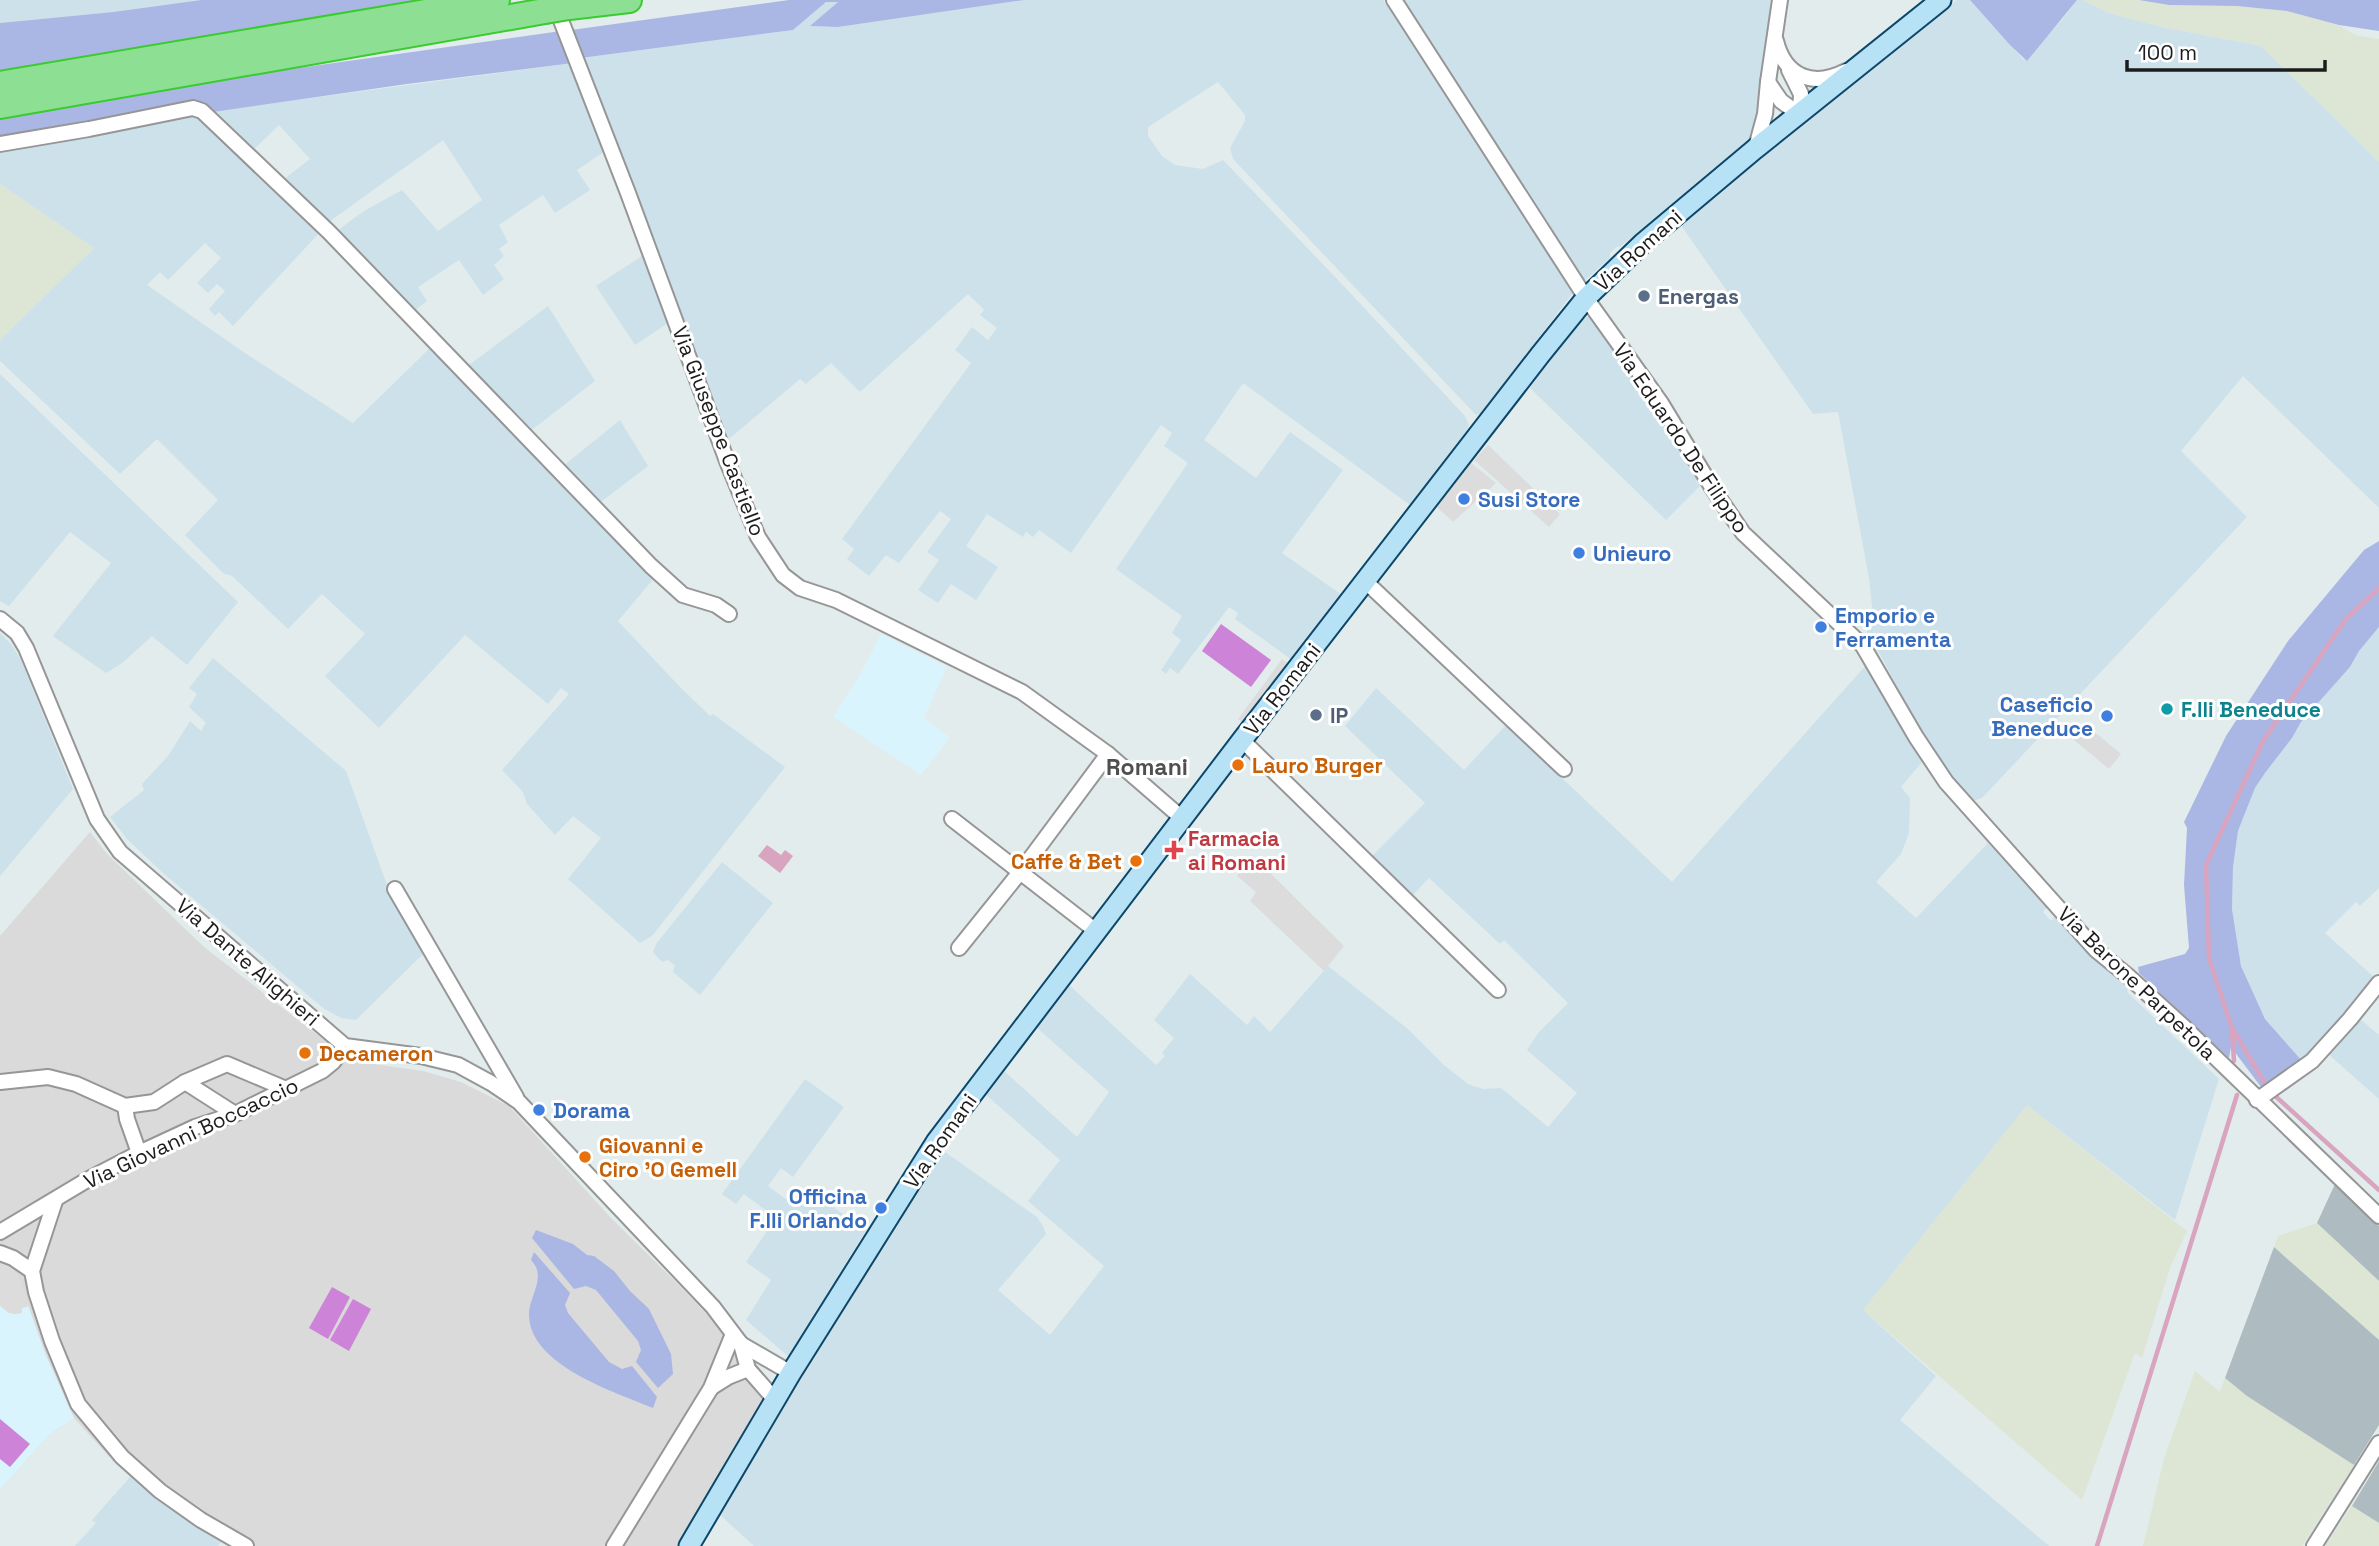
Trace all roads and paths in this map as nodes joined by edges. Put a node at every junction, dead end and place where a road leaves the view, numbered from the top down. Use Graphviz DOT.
graph roads {
  1 [pos="497,0"];
  2 [pos="629,0"];
  3 [pos="1394,0"];
  4 [pos="1780,0"];
  5 [pos="1941,0"];
  6 [pos="556,6"];
  7 [pos="1774,33"];
  8 [pos="1860,64"];
  9 [pos="1786,66"];
  10 [pos="1768,82"];
  11 [pos="0,84"];
  12 [pos="0,106"];
  13 [pos="1800,115"];
  14 [pos="0,144"];
  15 [pos="1755,149"];
  16 [pos="1586,298"];
  17 [pos="1365,581"];
  18 [pos="729,614"];
  19 [pos="0,619"];
  20 [pos="1872,660"];
  21 [pos="1242,740"];
  22 [pos="1108,754"];
  23 [pos="1564,769"];
  24 [pos="952,818"];
  25 [pos="1183,818"];
  26 [pos="1021,871"];
  27 [pos="395,889"];
  28 [pos="1096,930"];
  29 [pos="959,948"];
  30 [pos="2379,983"];
  31 [pos="1498,990"];
  32 [pos="345,1046"];
  33 [pos="0,1082"];
  34 [pos="185,1082"];
  35 [pos="286,1089"];
  36 [pos="2257,1100"];
  37 [pos="519,1102"];
  38 [pos="125,1107"];
  39 [pos="235,1114"];
  40 [pos="139,1153"];
  41 [pos="55,1201"];
  42 [pos="2379,1216"];
  43 [pos="0,1232"];
  44 [pos="0,1253"];
  45 [pos="32,1271"];
  46 [pos="737,1339"];
  47 [pos="748,1369"];
  48 [pos="791,1373"];
  49 [pos="711,1388"];
  50 [pos="776,1401"];
  51 [pos="2379,1443"];
  52 [pos="246,1546"];
  53 [pos="614,1546"];
  54 [pos="689,1546"];
  55 [pos="2314,1546"];
  1 -- 11 [label="highway"];
  2 -- 6 [label="highway"];
  3 -- 16 [label="street, Via Eduardo De Filippo"];
  4 -- 7 [label="street"];
  5 -- 8 [label="street, Via Romani"];
  6 -- 12 [label="highway"];
  6 -- 22 [label="street, Via Giuseppe Castiello"];
  7 -- 9 [label="street"];
  7 -- 10 [label="street"];
  8 -- 9 [label="street"];
  8 -- 13 [label="street, Via Romani"];
  9 -- 13 [label="street"];
  10 -- 13 [label="street"];
  10 -- 15 [label="street"];
  13 -- 15 [label="street, Via Romani"];
  14 -- 18 [label="street"];
  15 -- 16 [label="street, Via Romani"];
  16 -- 17 [label="street, Via Romani"];
  16 -- 20 [label="street, Via Eduardo De Filippo"];
  17 -- 21 [label="street, Via Romani"];
  17 -- 23 [label="street"];
  19 -- 32 [label="street, Via Dante Alighieri"];
  20 -- 36 [label="street, Via Barone Parpetola"];
  21 -- 25 [label="street, Via Romani"];
  21 -- 31 [label="street"];
  22 -- 25 [label="street, Via Giuseppe Castiello"];
  22 -- 26 [label="street"];
  24 -- 26 [label="street"];
  25 -- 28 [label="street, Via Romani"];
  26 -- 28 [label="street"];
  26 -- 29 [label="street"];
  27 -- 37 [label="street"];
  28 -- 48 [label="street, Via Romani"];
  30 -- 36 [label="street"];
  32 -- 35 [label="street, Via Giovanni Boccaccio"];
  32 -- 37 [label="street"];
  33 -- 38 [label="street"];
  34 -- 35 [label="street"];
  34 -- 38 [label="street"];
  34 -- 39 [label="street"];
  35 -- 39 [label="street, Via Giovanni Boccaccio"];
  36 -- 42 [label="street, Via Barone Parpetola"];
  37 -- 46 [label="street"];
  38 -- 40 [label="street"];
  39 -- 40 [label="street, Via Giovanni Boccaccio"];
  40 -- 41 [label="street, Via Giovanni Boccaccio"];
  41 -- 43 [label="street, Via Giovanni Boccaccio"];
  41 -- 45 [label="street"];
  44 -- 45 [label="street"];
  45 -- 52 [label="street"];
  46 -- 47 [label="street"];
  46 -- 48 [label="street"];
  46 -- 49 [label="street"];
  47 -- 49 [label="street"];
  47 -- 50 [label="street"];
  48 -- 50 [label="street, Via Romani"];
  49 -- 53 [label="street"];
  50 -- 54 [label="street, Via Romani"];
  51 -- 55 [label="street"];
}
